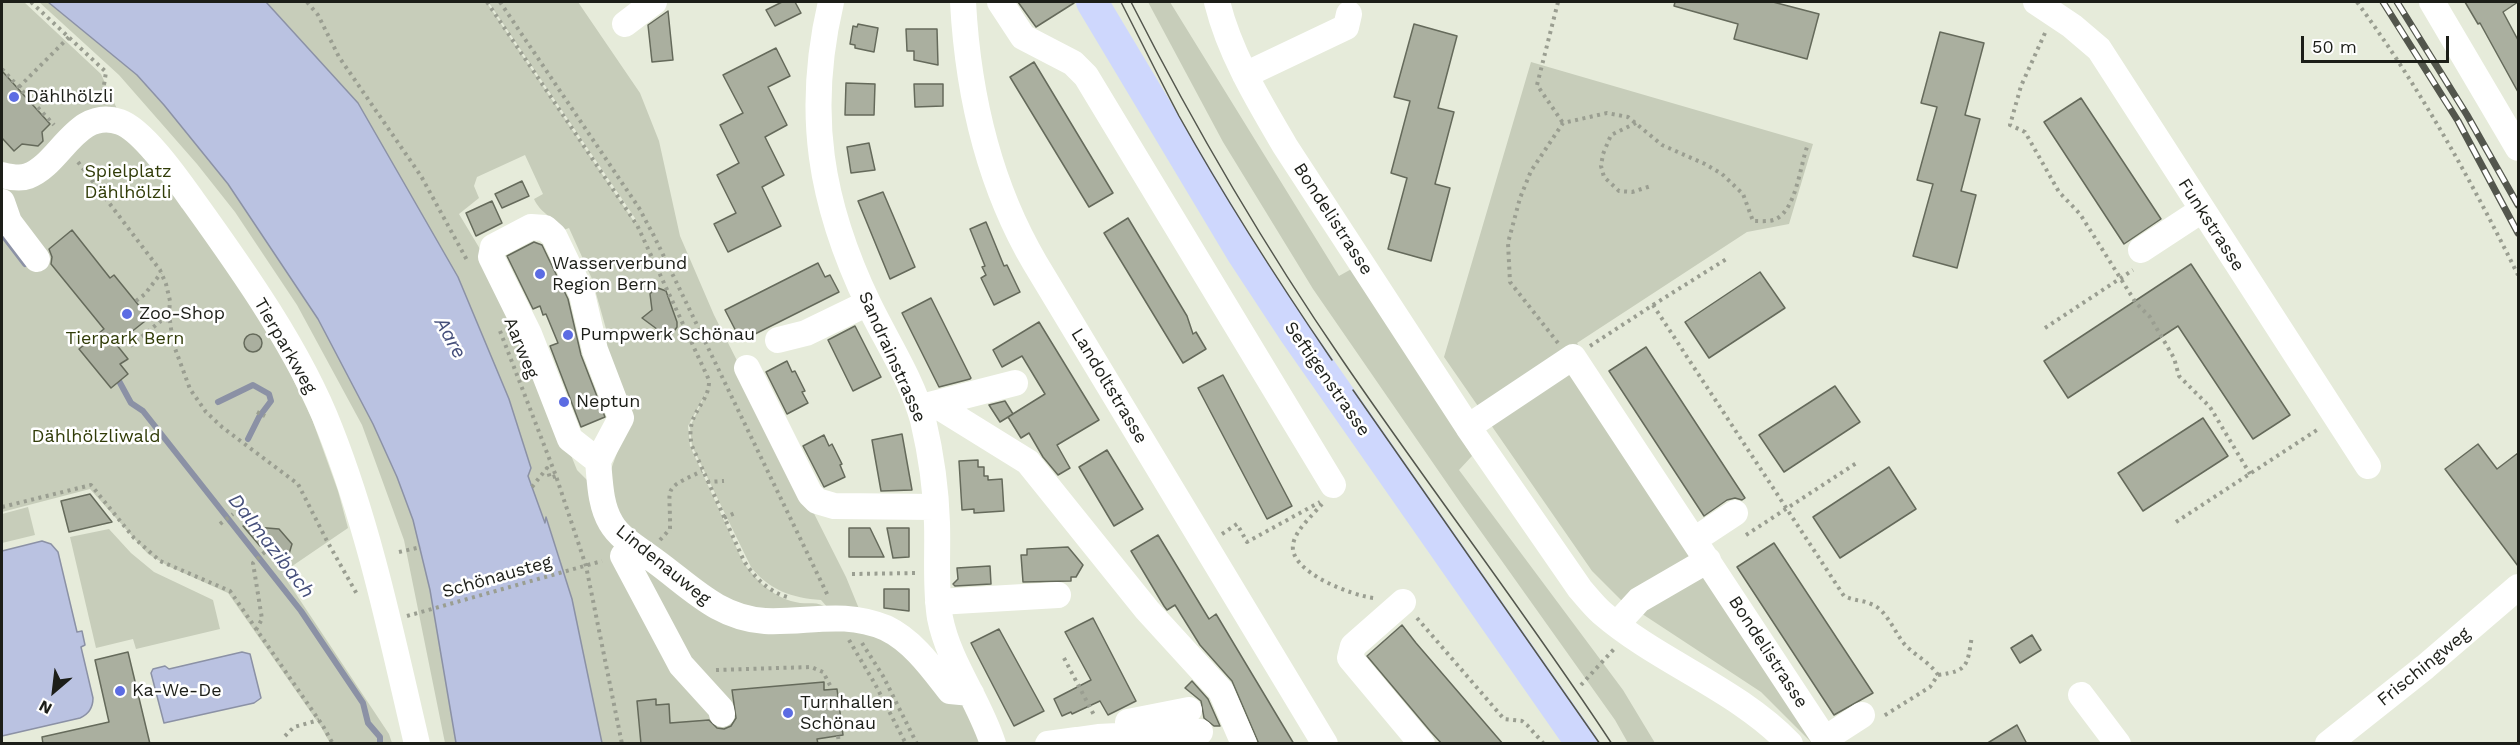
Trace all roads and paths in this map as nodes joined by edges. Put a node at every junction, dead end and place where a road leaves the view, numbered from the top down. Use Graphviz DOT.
graph roads {
  1 [pos="31,2"];
  2 [pos="307,2"];
  3 [pos="487,2"];
  4 [pos="500,2"];
  5 [pos="654,2"];
  6 [pos="831,2"];
  7 [pos="963,2"];
  8 [pos="1000,2"];
  9 [pos="1092,2"];
  10 [pos="1217,2"];
  11 [pos="1558,2"];
  12 [pos="2357,2"];
  13 [pos="2432,2"];
  14 [pos="2045,7"];
  15 [pos="1349,14"];
  16 [pos="625,24"];
  17 [pos="70,36"];
  18 [pos="2,69"];
  19 [pos="106,72"];
  20 [pos="1245,75"];
  21 [pos="19,87"];
  22 [pos="2510,112"];
  23 [pos="52,121"];
  24 [pos="1563,123"];
  25 [pos="1636,123"];
  26 [pos="65,144"];
  27 [pos="1807,147"];
  28 [pos="2518,148"];
  29 [pos="3,182"];
  30 [pos="1651,186"];
  31 [pos="2,202"];
  32 [pos="2202,210"];
  33 [pos="1728,258"];
  34 [pos="2140,258"];
  35 [pos="37,259"];
  36 [pos="469,264"];
  37 [pos="162,273"];
  38 [pos="2518,275"];
  39 [pos="2120,279"];
  40 [pos="136,301"];
  41 [pos="868,303"];
  42 [pos="1653,305"];
  43 [pos="169,320"];
  44 [pos="499,327"];
  45 [pos="2045,328"];
  46 [pos="778,340"];
  47 [pos="130,346"];
  48 [pos="1574,357"];
  49 [pos="747,368"];
  50 [pos="1015,383"];
  51 [pos="927,406"];
  52 [pos="257,412"];
  53 [pos="265,416"];
  54 [pos="2336,417"];
  55 [pos="1468,427"];
  56 [pos="598,461"];
  57 [pos="1858,462"];
  58 [pos="2368,466"];
  59 [pos="702,471"];
  60 [pos="2250,474"];
  61 [pos="556,476"];
  62 [pos="724,481"];
  63 [pos="707,482"];
  64 [pos="532,487"];
  65 [pos="1328,492"];
  66 [pos="2,507"];
  67 [pos="936,507"];
  68 [pos="1787,508"];
  69 [pos="737,512"];
  70 [pos="1735,513"];
  71 [pos="233,514"];
  72 [pos="723,518"];
  73 [pos="2176,522"];
  74 [pos="220,524"];
  75 [pos="670,529"];
  76 [pos="1216,537"];
  77 [pos="421,547"];
  78 [pos="268,549"];
  79 [pos="1701,550"];
  80 [pos="399,552"];
  81 [pos="645,554"];
  82 [pos="586,566"];
  83 [pos="924,573"];
  84 [pos="852,574"];
  85 [pos="2518,587"];
  86 [pos="1058,595"];
  87 [pos="790,598"];
  88 [pos="938,602"];
  89 [pos="1403,602"];
  90 [pos="362,604"];
  91 [pos="412,615"];
  92 [pos="840,617"];
  93 [pos="256,630"];
  94 [pos="1618,635"];
  95 [pos="1972,636"];
  96 [pos="1064,658"];
  97 [pos="686,671"];
  98 [pos="1938,675"];
  99 [pos="1581,685"];
  100 [pos="832,689"];
  101 [pos="971,693"];
  102 [pos="2081,695"];
  103 [pos="722,714"];
  104 [pos="1872,717"];
  105 [pos="319,720"];
  106 [pos="1195,721"];
  107 [pos="285,736"];
  108 [pos="838,736"];
  109 [pos="1085,738"];
  110 [pos="1827,741"];
  111 [pos="333,744"];
  112 [pos="417,744"];
  113 [pos="622,744"];
  114 [pos="839,744"];
  115 [pos="906,744"];
  116 [pos="917,744"];
  117 [pos="993,744"];
  118 [pos="1048,744"];
  119 [pos="1244,744"];
  120 [pos="1325,744"];
  121 [pos="1422,744"];
  122 [pos="1582,744"];
  123 [pos="1790,744"];
  124 [pos="2118,744"];
  125 [pos="2328,744"];
  1 -- 17 [label="path"];
  2 -- 36 [label="path"];
  3 -- 59 [label="path"];
  4 -- 92 [label="path"];
  5 -- 16 [label="street"];
  6 -- 41 [label="street, Sandrainstrasse"];
  7 -- 120 [label="street, Landoltstrasse"];
  8 -- 65 [label="street"];
  9 -- 122 [label="main road, Seftigenstrasse"];
  10 -- 20 [label="street, Bondelistrasse"];
  11 -- 24 [label="path"];
  12 -- 38 [label="path"];
  13 -- 22 [label="street"];
  14 -- 32 [label="street, Funkstrasse"];
  14 -- 39 [label="path"];
  15 -- 20 [label="street"];
  17 -- 19 [label="path"];
  17 -- 21 [label="path"];
  18 -- 21 [label="path"];
  20 -- 55 [label="street, Bondelistrasse"];
  21 -- 23 [label="path"];
  22 -- 28 [label="street"];
  24 -- 25 [label="path"];
  24 -- 48 [label="path"];
  25 -- 27 [label="path"];
  25 -- 30 [label="path"];
  26 -- 29 [label="street, Tierparkweg"];
  26 -- 37 [label="path"];
  26 -- 112 [label="street, Tierparkweg"];
  31 -- 35 [label="street"];
  32 -- 34 [label="street"];
  32 -- 54 [label="street, Funkstrasse"];
  33 -- 42 [label="path"];
  34 -- 39 [label="path"];
  37 -- 40 [label="path"];
  37 -- 43 [label="path"];
  39 -- 45 [label="path"];
  39 -- 60 [label="path"];
  41 -- 46 [label="street"];
  41 -- 51 [label="street, Sandrainstrasse"];
  42 -- 48 [label="path"];
  42 -- 68 [label="path"];
  43 -- 47 [label="path"];
  43 -- 90 [label="path"];
  44 -- 61 [label="path, Aarweg"];
  48 -- 55 [label="street"];
  48 -- 79 [label="street, Bondelistrasse"];
  49 -- 67 [label="street"];
  50 -- 51 [label="street"];
  51 -- 67 [label="street, Sandrainstrasse"];
  51 -- 119 [label="street"];
  52 -- 53 [label="path"];
  54 -- 58 [label="street, Funkstrasse"];
  54 -- 60 [label="path"];
  55 -- 94 [label="street, Bondelistrasse"];
  56 -- 56 [label="street"];
  56 -- 81 [label="street, Lindenauweg"];
  57 -- 68 [label="path"];
  59 -- 63 [label="path"];
  59 -- 75 [label="path"];
  60 -- 73 [label="path"];
  61 -- 64 [label="path"];
  61 -- 82 [label="path, Aarweg"];
  62 -- 63 [label="path"];
  63 -- 72 [label="path"];
  65 -- 76 [label="path"];
  66 -- 93 [label="path"];
  67 -- 88 [label="street, Sandrainstrasse"];
  68 -- 79 [label="path"];
  68 -- 98 [label="path"];
  69 -- 72 [label="path"];
  70 -- 79 [label="street"];
  71 -- 74 [label="path"];
  72 -- 87 [label="path"];
  77 -- 80 [label="path"];
  78 -- 93 [label="path"];
  79 -- 94 [label="street"];
  79 -- 110 [label="street, Bondelistrasse"];
  81 -- 92 [label="street, Lindenauweg"];
  81 -- 97 [label="street"];
  82 -- 91 [label="path, Schönausteg"];
  82 -- 113 [label="path, Aarweg"];
  83 -- 84 [label="path"];
  85 -- 125 [label="street, Frischingweg"];
  86 -- 88 [label="street"];
  88 -- 101 [label="street, Sandrainstrasse"];
  89 -- 121 [label="street"];
  92 -- 101 [label="street, Lindenauweg"];
  92 -- 115 [label="path"];
  92 -- 116 [label="path"];
  93 -- 105 [label="path"];
  94 -- 99 [label="path"];
  94 -- 123 [label="street, Bondelistrasse"];
  95 -- 98 [label="path"];
  96 -- 109 [label="path"];
  97 -- 100 [label="path"];
  97 -- 103 [label="street"];
  98 -- 104 [label="path"];
  101 -- 117 [label="street, Sandrainstrasse"];
  102 -- 124 [label="street"];
  104 -- 110 [label="street"];
  105 -- 107 [label="path"];
  105 -- 111 [label="path"];
  106 -- 109 [label="street"];
  108 -- 114 [label="path"];
  109 -- 118 [label="street"];
}
